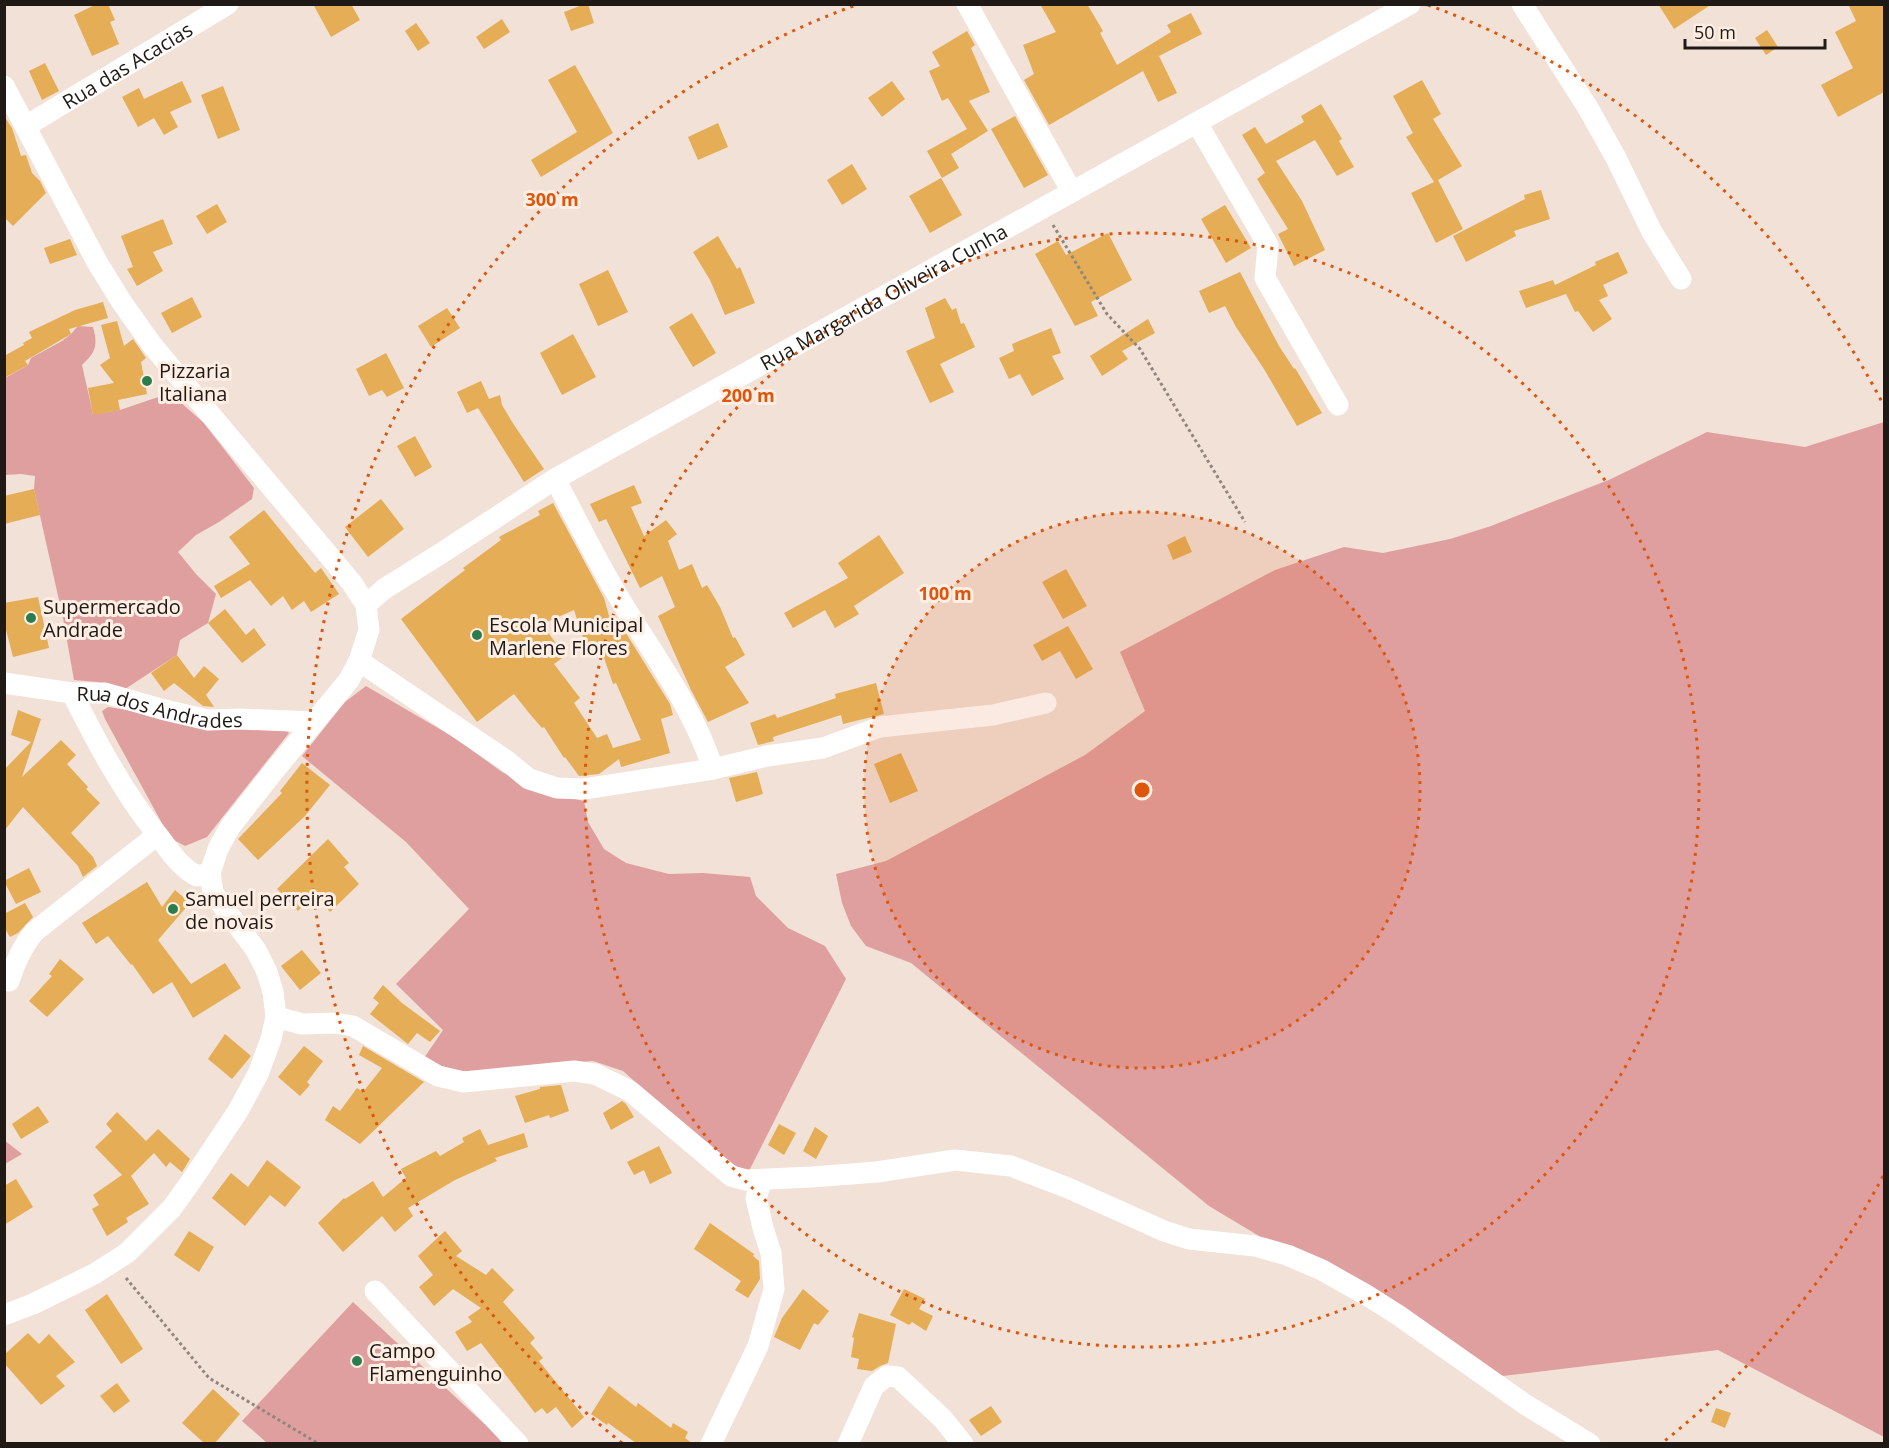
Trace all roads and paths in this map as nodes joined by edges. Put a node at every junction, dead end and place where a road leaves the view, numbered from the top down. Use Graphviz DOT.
graph roads {
  1 [pos="228,4"];
  2 [pos="967,4"];
  3 [pos="1410,4"];
  4 [pos="1522,4"];
  5 [pos="4,86"];
  6 [pos="1197,123"];
  7 [pos="26,126"];
  8 [pos="1072,192"];
  9 [pos="1043,208"];
  10 [pos="1681,279"];
  11 [pos="1338,405"];
  12 [pos="555,479"];
  13 [pos="1245,522"];
  14 [pos="366,605"];
  15 [pos="358,661"];
  16 [pos="4,683"];
  17 [pos="72,693"];
  18 [pos="1046,703"];
  19 [pos="314,722"];
  20 [pos="712,769"];
  21 [pos="157,835"];
  22 [pos="210,873"];
  23 [pos="9,981"];
  24 [pos="276,1017"];
  25 [pos="762,1180"];
  26 [pos="113,1263"];
  27 [pos="375,1291"];
  28 [pos="4,1315"];
  29 [pos="319,1443"];
  30 [pos="518,1443"];
  31 [pos="711,1443"];
  32 [pos="849,1443"];
  33 [pos="963,1443"];
  34 [pos="1590,1443"];
  1 -- 7 [label="street, Rua das Acacias"];
  2 -- 8 [label="street"];
  3 -- 6 [label="street, Rua Margarida Oliveira Cunha"];
  4 -- 10 [label="street"];
  5 -- 7 [label="street"];
  6 -- 8 [label="street, Rua Margarida Oliveira Cunha"];
  6 -- 11 [label="street"];
  7 -- 14 [label="street"];
  8 -- 9 [label="street, Rua Margarida Oliveira Cunha"];
  9 -- 12 [label="street, Rua Margarida Oliveira Cunha"];
  9 -- 13 [label="path"];
  12 -- 14 [label="street, Rua Margarida Oliveira Cunha"];
  12 -- 20 [label="street"];
  14 -- 15 [label="street"];
  15 -- 19 [label="street"];
  15 -- 20 [label="street"];
  16 -- 17 [label="street, Rua dos Andrades"];
  17 -- 19 [label="street, Rua dos Andrades"];
  17 -- 21 [label="street"];
  18 -- 20 [label="street"];
  19 -- 22 [label="street"];
  21 -- 22 [label="street"];
  21 -- 23 [label="street"];
  22 -- 24 [label="street"];
  24 -- 25 [label="street"];
  24 -- 26 [label="street"];
  25 -- 31 [label="street"];
  25 -- 34 [label="street"];
  26 -- 28 [label="street"];
  26 -- 29 [label="path"];
  27 -- 30 [label="street"];
  32 -- 33 [label="street"];
}
